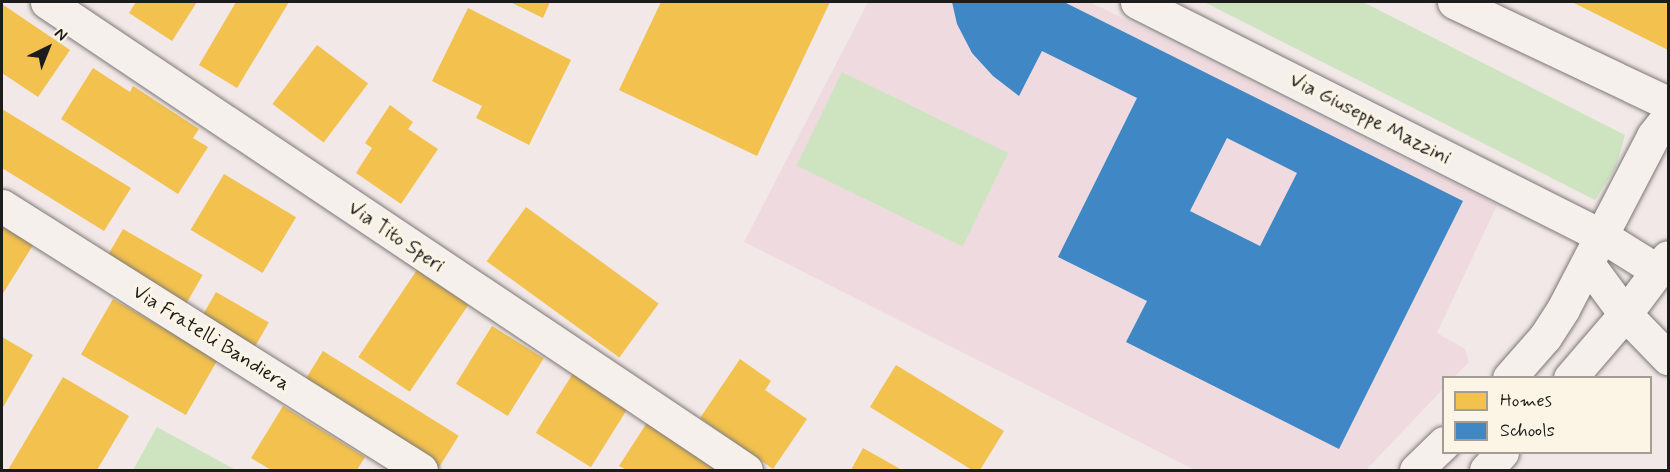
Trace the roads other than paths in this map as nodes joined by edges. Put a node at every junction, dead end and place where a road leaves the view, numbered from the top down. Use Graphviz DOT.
graph roads {
  1 [pos="47,2"];
  2 [pos="1137,2"];
  3 [pos="1454,2"];
  4 [pos="1668,103"];
  5 [pos="1668,117"];
  6 [pos="2,206"];
  7 [pos="1595,250"];
  8 [pos="1663,264"];
  9 [pos="1625,314"];
  10 [pos="1668,358"];
  11 [pos="1511,376"];
  12 [pos="1572,376"];
  13 [pos="1442,444"];
  14 [pos="1501,454"];
  15 [pos="421,471"];
  16 [pos="746,471"];
  17 [pos="1416,471"];
  18 [pos="1486,471"];
  1 -- 16 [label="street, Via Tito Speri"];
  2 -- 7 [label="street, Via Giuseppe Mazzini"];
  3 -- 4 [label="street"];
  5 -- 7 [label="street"];
  6 -- 15 [label="street, Via Fratelli Bandiera"];
  7 -- 8 [label="street, Via Giuseppe Mazzini"];
  7 -- 9 [label="street"];
  7 -- 11 [label="street"];
  8 -- 9 [label="street"];
  9 -- 10 [label="street"];
  9 -- 12 [label="street"];
  13 -- 17 [label="street"];
  14 -- 18 [label="street"];
}
